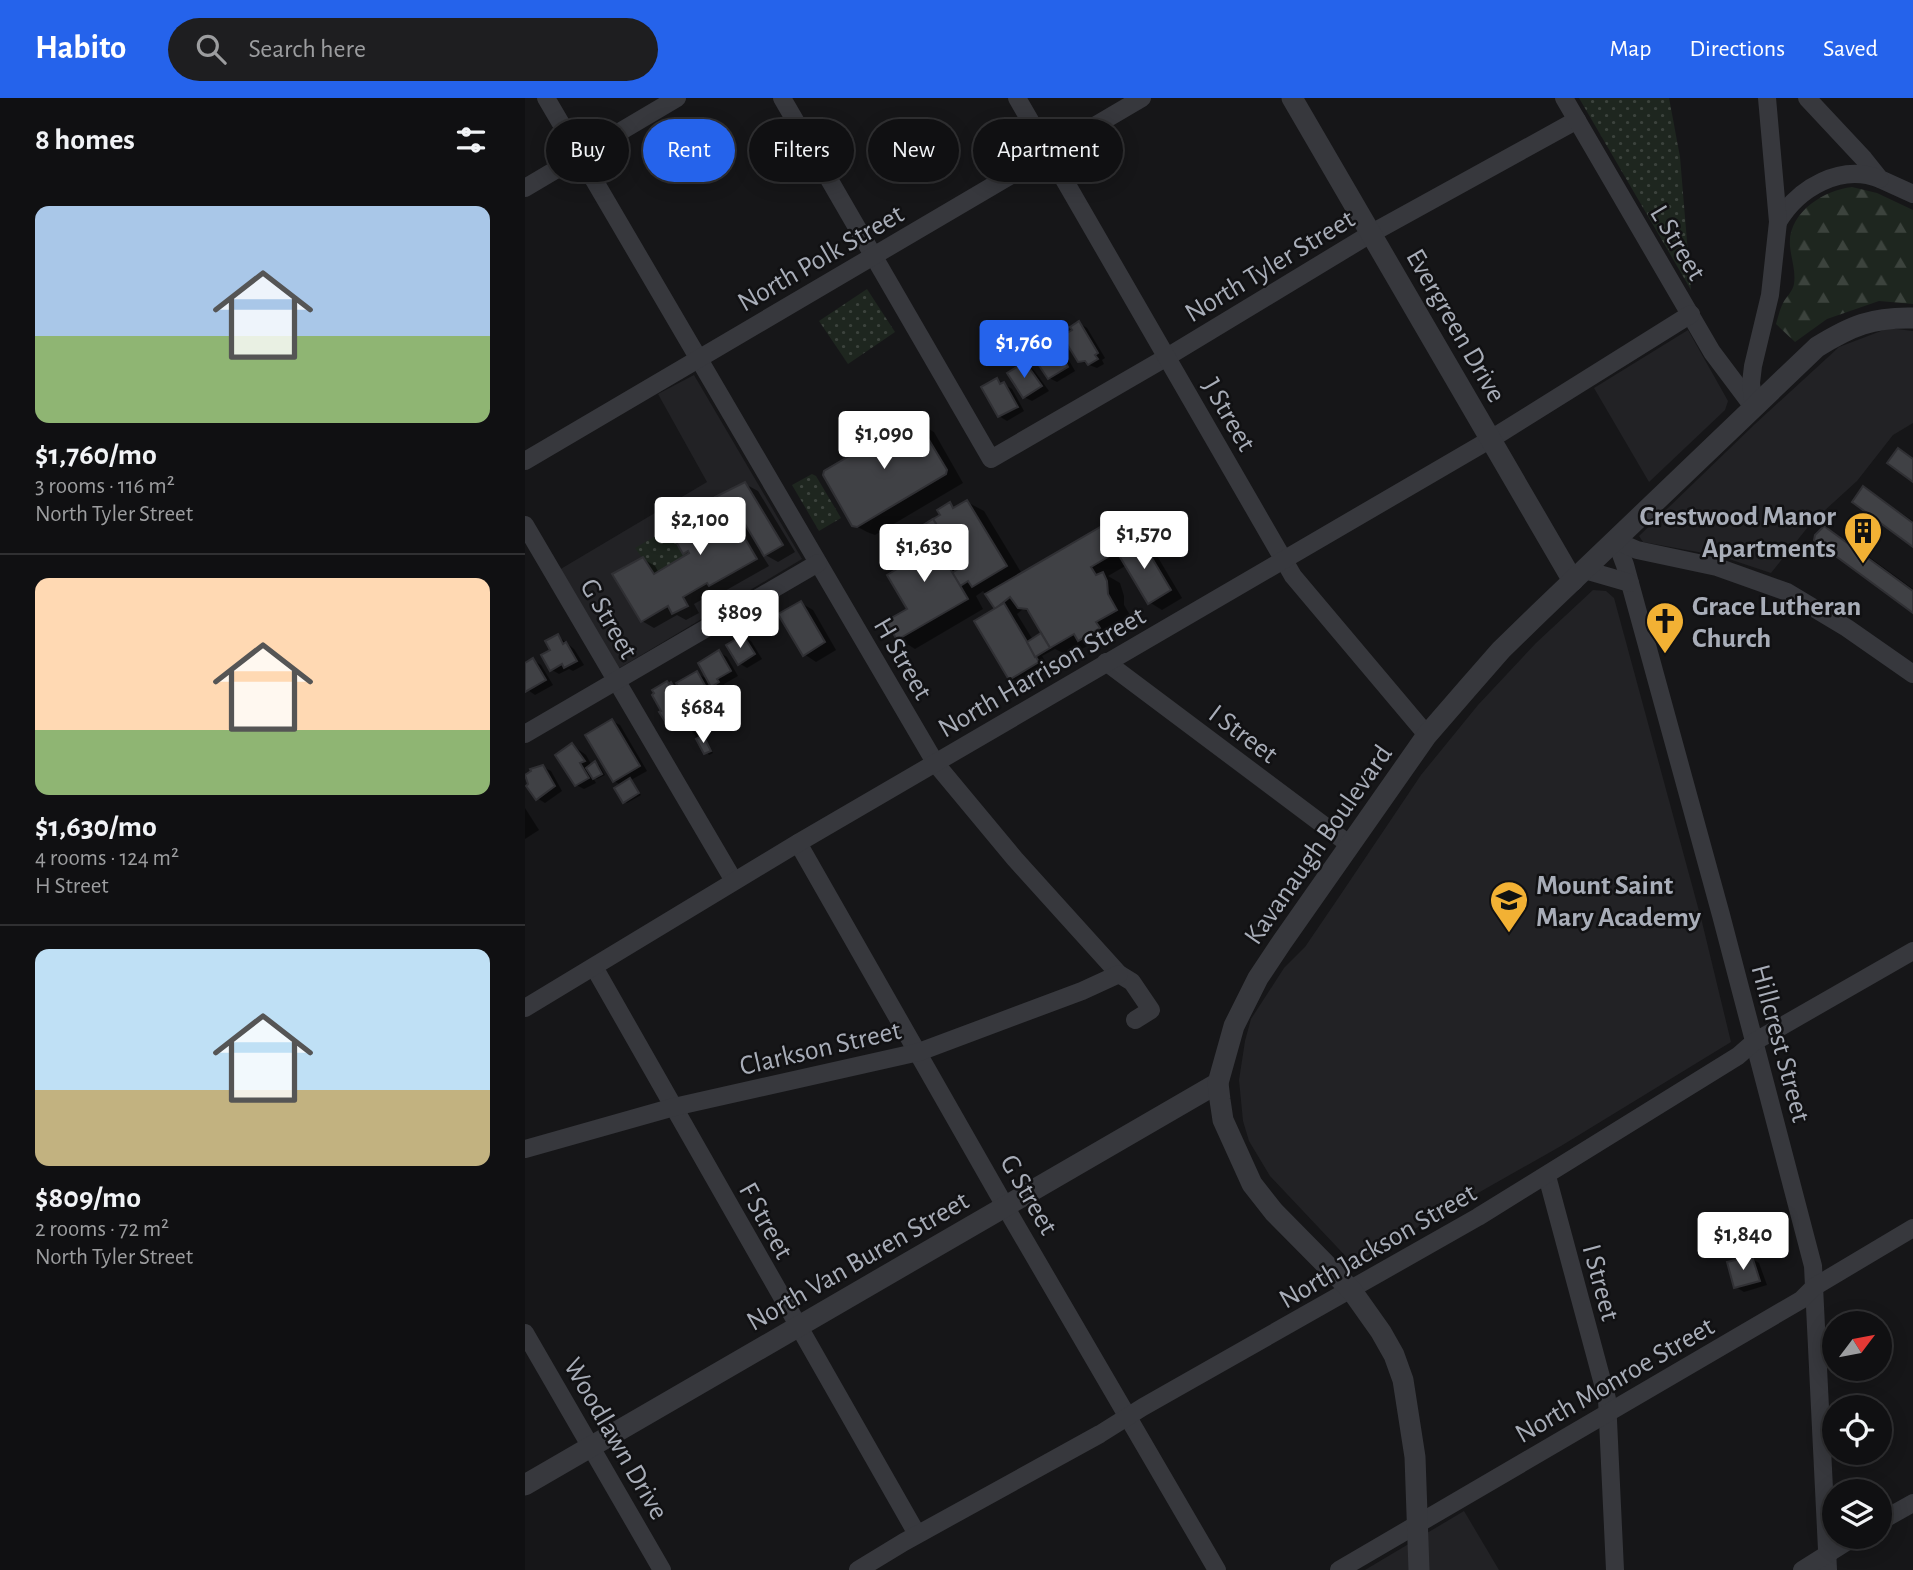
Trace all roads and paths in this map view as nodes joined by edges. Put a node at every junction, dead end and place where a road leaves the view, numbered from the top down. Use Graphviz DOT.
graph roads {
  1 [pos="545,98"];
  2 [pos="677,98"];
  3 [pos="782,98"];
  4 [pos="1017,98"];
  5 [pos="1142,98"];
  6 [pos="1292,98"];
  7 [pos="1564,98"];
  8 [pos="1767,98"];
  9 [pos="1807,98"];
  10 [pos="557,119"];
  11 [pos="1029,119"];
  12 [pos="1106,119"];
  13 [pos="1577,120"];
  14 [pos="629,127"];
  15 [pos="546,176"];
  16 [pos="1880,179"];
  17 [pos="594,182"];
  18 [pos="999,182"];
  19 [pos="1066,182"];
  20 [pos="525,188"];
  21 [pos="1913,194"];
  22 [pos="1778,222"];
  23 [pos="1372,233"];
  24 [pos="873,256"];
  25 [pos="1691,314"];
  26 [pos="1913,318"];
  27 [pos="1167,357"];
  28 [pos="699,358"];
  29 [pos="1754,408"];
  30 [pos="1491,439"];
  31 [pos="525,461"];
  32 [pos="525,526"];
  33 [pos="1616,541"];
  34 [pos="1284,558"];
  35 [pos="818,563"];
  36 [pos="1579,575"];
  37 [pos="1630,583"];
  38 [pos="1106,662"];
  39 [pos="1913,674"];
  40 [pos="616,680"];
  41 [pos="525,734"];
  42 [pos="1427,735"];
  43 [pos="936,764"];
  44 [pos="798,843"];
  45 [pos="1350,845"];
  46 [pos="734,881"];
  47 [pos="1913,951"];
  48 [pos="594,967"];
  49 [pos="1119,974"];
  50 [pos="528,1000"];
  51 [pos="1135,1020"];
  52 [pos="1754,1042"];
  53 [pos="919,1052"];
  54 [pos="1218,1083"];
  55 [pos="674,1107"];
  56 [pos="525,1149"];
  57 [pos="1547,1176"];
  58 [pos="1006,1206"];
  59 [pos="1910,1235"];
  60 [pos="1814,1287"];
  61 [pos="1352,1291"];
  62 [pos="797,1327"];
  63 [pos="525,1333"];
  64 [pos="1607,1414"];
  65 [pos="1128,1416"];
  66 [pos="593,1446"];
  67 [pos="525,1485"];
  68 [pos="1913,1503"];
  69 [pos="1892,1515"];
  70 [pos="1416,1525"];
  71 [pos="917,1534"];
  72 [pos="1842,1549"];
  73 [pos="1827,1562"];
  74 [pos="662,1570"];
  75 [pos="858,1570"];
  76 [pos="1217,1570"];
  77 [pos="1339,1570"];
  78 [pos="1419,1570"];
  79 [pos="1615,1570"];
  80 [pos="1802,1570"];
  1 -- 10 [label="street, H Street"];
  2 -- 14 [label="street"];
  3 -- 24 [label="street"];
  4 -- 11 [label="street, J Street"];
  5 -- 12 [label="street, North Polk Street"];
  6 -- 23 [label="street, Evergreen Drive"];
  7 -- 13 [label="street, L Street"];
  8 -- 22 [label="street"];
  9 -- 16 [label="street"];
  13 -- 23 [label="street, North Tyler Street"];
  13 -- 25 [label="street, L Street"];
  15 -- 20 [label="street"];
  16 -- 21 [label="street"];
  16 -- 22 [label="street"];
  17 -- 28 [label="street, H Street"];
  18 -- 24 [label="street, North Polk Street"];
  19 -- 27 [label="street, J Street"];
  22 -- 29 [label="street"];
  23 -- 27 [label="street, North Tyler Street"];
  23 -- 30 [label="street, Evergreen Drive"];
  24 -- 27 [label="street, North Tyler Street"];
  24 -- 28 [label="street, North Polk Street"];
  25 -- 29 [label="street, L Street"];
  25 -- 30 [label="street, North Harrison Street"];
  26 -- 29 [label="street, Kavanaugh Boulevard"];
  27 -- 34 [label="street, J Street"];
  28 -- 31 [label="street, North Polk Street"];
  28 -- 35 [label="street, H Street"];
  29 -- 33 [label="street, Kavanaugh Boulevard"];
  30 -- 34 [label="street, North Harrison Street"];
  30 -- 36 [label="street, Evergreen Drive"];
  32 -- 40 [label="street, G Street"];
  33 -- 36 [label="street, Kavanaugh Boulevard"];
  33 -- 37 [label="street, Hillcrest Street"];
  33 -- 39 [label="street"];
  34 -- 38 [label="street, North Harrison Street"];
  34 -- 42 [label="street, J Street"];
  35 -- 40 [label="street"];
  35 -- 43 [label="street, H Street"];
  36 -- 37 [label="street"];
  36 -- 42 [label="street, Kavanaugh Boulevard"];
  37 -- 52 [label="street, Hillcrest Street"];
  38 -- 43 [label="street, North Harrison Street"];
  38 -- 45 [label="street, I Street"];
  40 -- 41 [label="street"];
  40 -- 46 [label="street, G Street"];
  42 -- 45 [label="street, Kavanaugh Boulevard"];
  43 -- 44 [label="street, North Harrison Street"];
  43 -- 49 [label="street, H Street"];
  44 -- 46 [label="street, North Harrison Street"];
  44 -- 53 [label="street, G Street"];
  45 -- 54 [label="street, Kavanaugh Boulevard"];
  46 -- 48 [label="street, North Harrison Street"];
  47 -- 52 [label="street, North Jackson Street"];
  48 -- 50 [label="street, North Harrison Street"];
  48 -- 55 [label="street, F Street"];
  49 -- 51 [label="street, H Street"];
  49 -- 53 [label="street, Clarkson Street"];
  52 -- 57 [label="street, North Jackson Street"];
  52 -- 60 [label="street, Hillcrest Street"];
  53 -- 55 [label="street, Clarkson Street"];
  53 -- 58 [label="street, G Street"];
  54 -- 58 [label="street, North Van Buren Street"];
  54 -- 61 [label="street, Kavanaugh Boulevard"];
  55 -- 56 [label="street, Clarkson Street"];
  55 -- 62 [label="street, F Street"];
  57 -- 61 [label="street, North Jackson Street"];
  57 -- 64 [label="street, I Street"];
  58 -- 62 [label="street, North Van Buren Street"];
  58 -- 65 [label="street, G Street"];
  59 -- 60 [label="street, North Monroe Street"];
  60 -- 64 [label="street, North Monroe Street"];
  60 -- 73 [label="street, Hillcrest Street"];
  61 -- 65 [label="street, North Jackson Street"];
  61 -- 70 [label="street, Kavanaugh Boulevard"];
  62 -- 66 [label="street, North Van Buren Street"];
  62 -- 71 [label="street, F Street"];
  63 -- 66 [label="street, Woodlawn Drive"];
  64 -- 70 [label="street, North Monroe Street"];
  64 -- 79 [label="street, I Street"];
  65 -- 71 [label="street, North Jackson Street"];
  65 -- 76 [label="street, G Street"];
  66 -- 67 [label="street, North Van Buren Street"];
  66 -- 74 [label="street, Woodlawn Drive"];
  68 -- 69 [label="street"];
  70 -- 77 [label="street, North Monroe Street"];
  70 -- 78 [label="street, Kavanaugh Boulevard"];
  71 -- 75 [label="street, North Jackson Street"];
  72 -- 73 [label="street"];
  73 -- 80 [label="street"];
}
